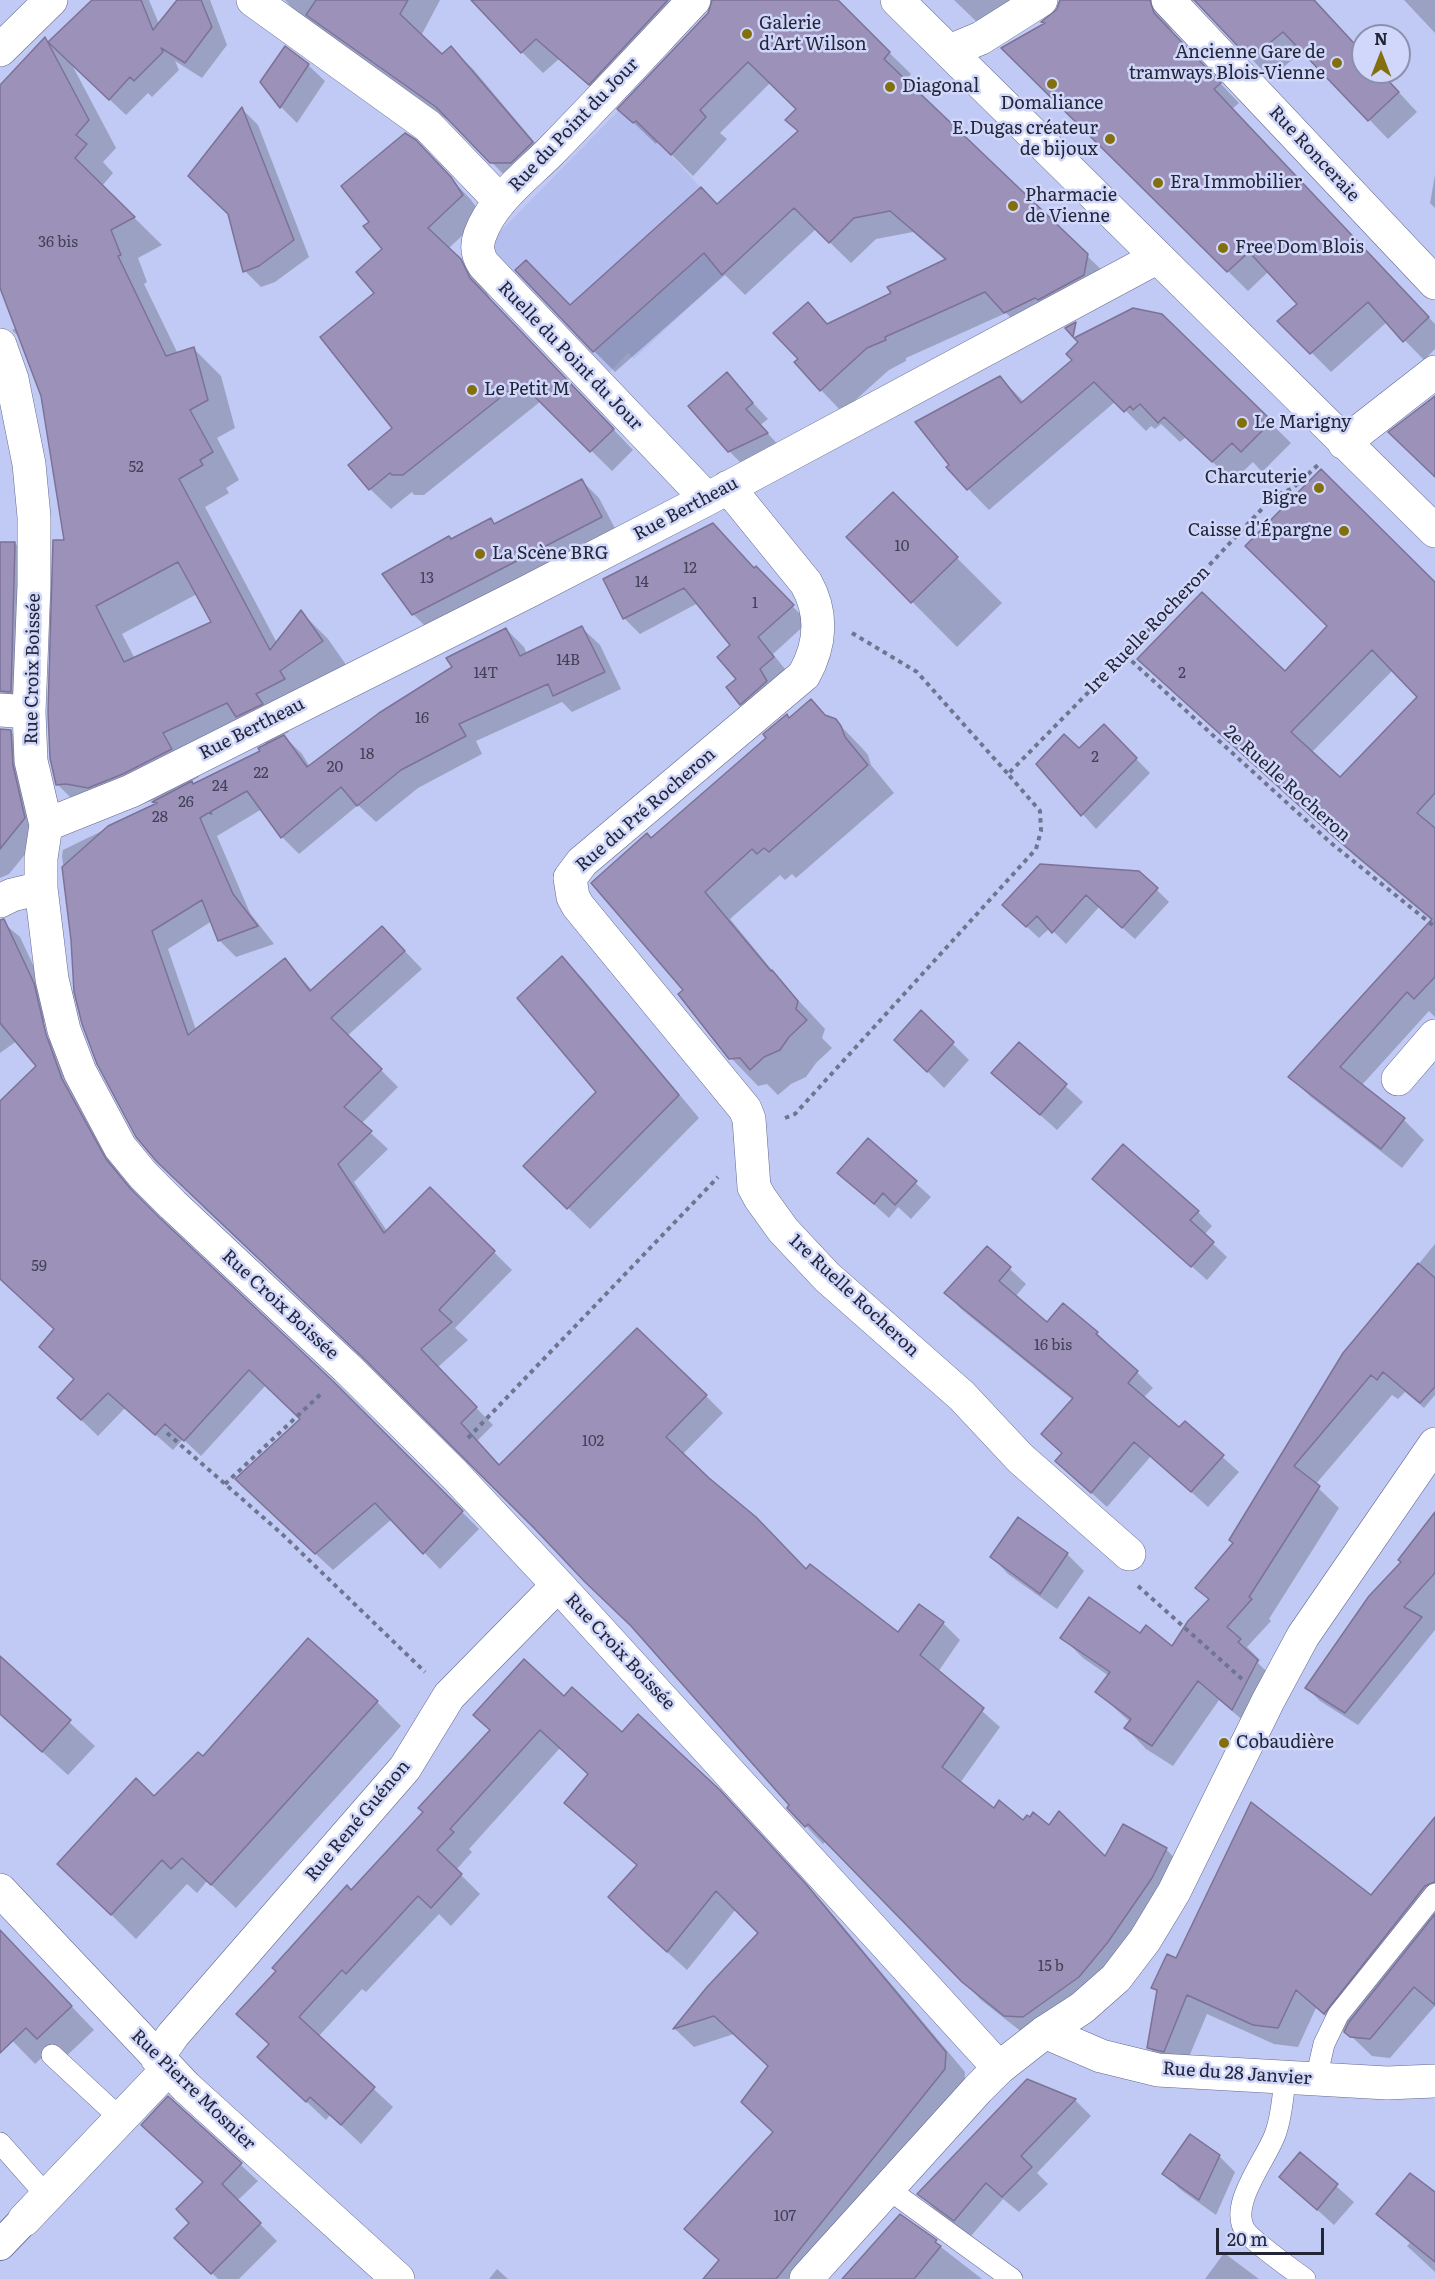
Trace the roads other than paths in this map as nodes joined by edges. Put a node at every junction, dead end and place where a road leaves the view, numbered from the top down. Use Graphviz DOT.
graph roads {
  1 [pos="51,0"];
  2 [pos="253,0"];
  3 [pos="694,0"];
  4 [pos="897,0"];
  5 [pos="1041,0"];
  6 [pos="1168,0"];
  7 [pos="0,50"];
  8 [pos="950,51"];
  9 [pos="500,201"];
  10 [pos="1156,258"];
  11 [pos="1435,282"];
  12 [pos="0,345"];
  13 [pos="1435,372"];
  14 [pos="1344,443"];
  15 [pos="718,493"];
  16 [pos="1435,531"];
  17 [pos="15,711"];
  18 [pos="46,825"];
  19 [pos="41,888"];
  20 [pos="0,901"];
  21 [pos="1435,1036"];
  22 [pos="1398,1079"];
  23 [pos="752,1143"];
  24 [pos="1435,1444"];
  25 [pos="1129,1554"];
  26 [pos="558,1585"];
  27 [pos="0,1890"];
  28 [pos="1435,1894"];
  29 [pos="1046,2032"];
  30 [pos="52,2055"];
  31 [pos="162,2063"];
  32 [pos="999,2068"];
  33 [pos="1301,2078"];
  34 [pos="1435,2081"];
  35 [pos="121,2119"];
  36 [pos="0,2143"];
  37 [pos="887,2188"];
  38 [pos="47,2196"];
  39 [pos="24,2220"];
  40 [pos="0,2245"];
  41 [pos="398,2279"];
  42 [pos="806,2279"];
  43 [pos="1012,2279"];
  44 [pos="1305,2279"];
  1 -- 7 [label="street"];
  2 -- 9 [label="street, Rue du Point du Jour"];
  3 -- 9 [label="street, Rue du Point du Jour"];
  4 -- 8 [label="street"];
  5 -- 8 [label="street"];
  6 -- 11 [label="street, Rue Ronceraie"];
  8 -- 10 [label="street"];
  9 -- 15 [label="street, Ruelle du Point du Jour"];
  10 -- 14 [label="street"];
  10 -- 15 [label="street, Rue Bertheau"];
  12 -- 17 [label="street, Rue Croix Boissée"];
  13 -- 14 [label="street"];
  14 -- 16 [label="street"];
  15 -- 18 [label="street, Rue Bertheau"];
  15 -- 23 [label="street, Rue du Pré Rocheron"];
  17 -- 18 [label="street, Rue Croix Boissée"];
  18 -- 19 [label="street, Rue Croix Boissée"];
  19 -- 20 [label="street"];
  19 -- 26 [label="street, Rue Croix Boissée"];
  21 -- 22 [label="street"];
  23 -- 25 [label="street, 1re Ruelle Rocheron"];
  24 -- 29 [label="street"];
  26 -- 31 [label="street, Rue René Guénon"];
  26 -- 32 [label="street, Rue Croix Boissée"];
  27 -- 31 [label="street, Rue Pierre Mosnier"];
  28 -- 33 [label="lane"];
  29 -- 32 [label="street"];
  29 -- 33 [label="street, Rue du 28 Janvier"];
  30 -- 35 [label="lane"];
  31 -- 35 [label="street, Rue René Guénon"];
  31 -- 41 [label="street, Rue Pierre Mosnier"];
  32 -- 37 [label="street"];
  33 -- 34 [label="street, Rue du 28 Janvier"];
  33 -- 44 [label="lane"];
  35 -- 38 [label="street, Rue René Guénon"];
  36 -- 38 [label="lane"];
  37 -- 42 [label="street"];
  37 -- 43 [label="lane"];
  38 -- 39 [label="street, Rue René Guénon"];
  39 -- 40 [label="street"];
}
